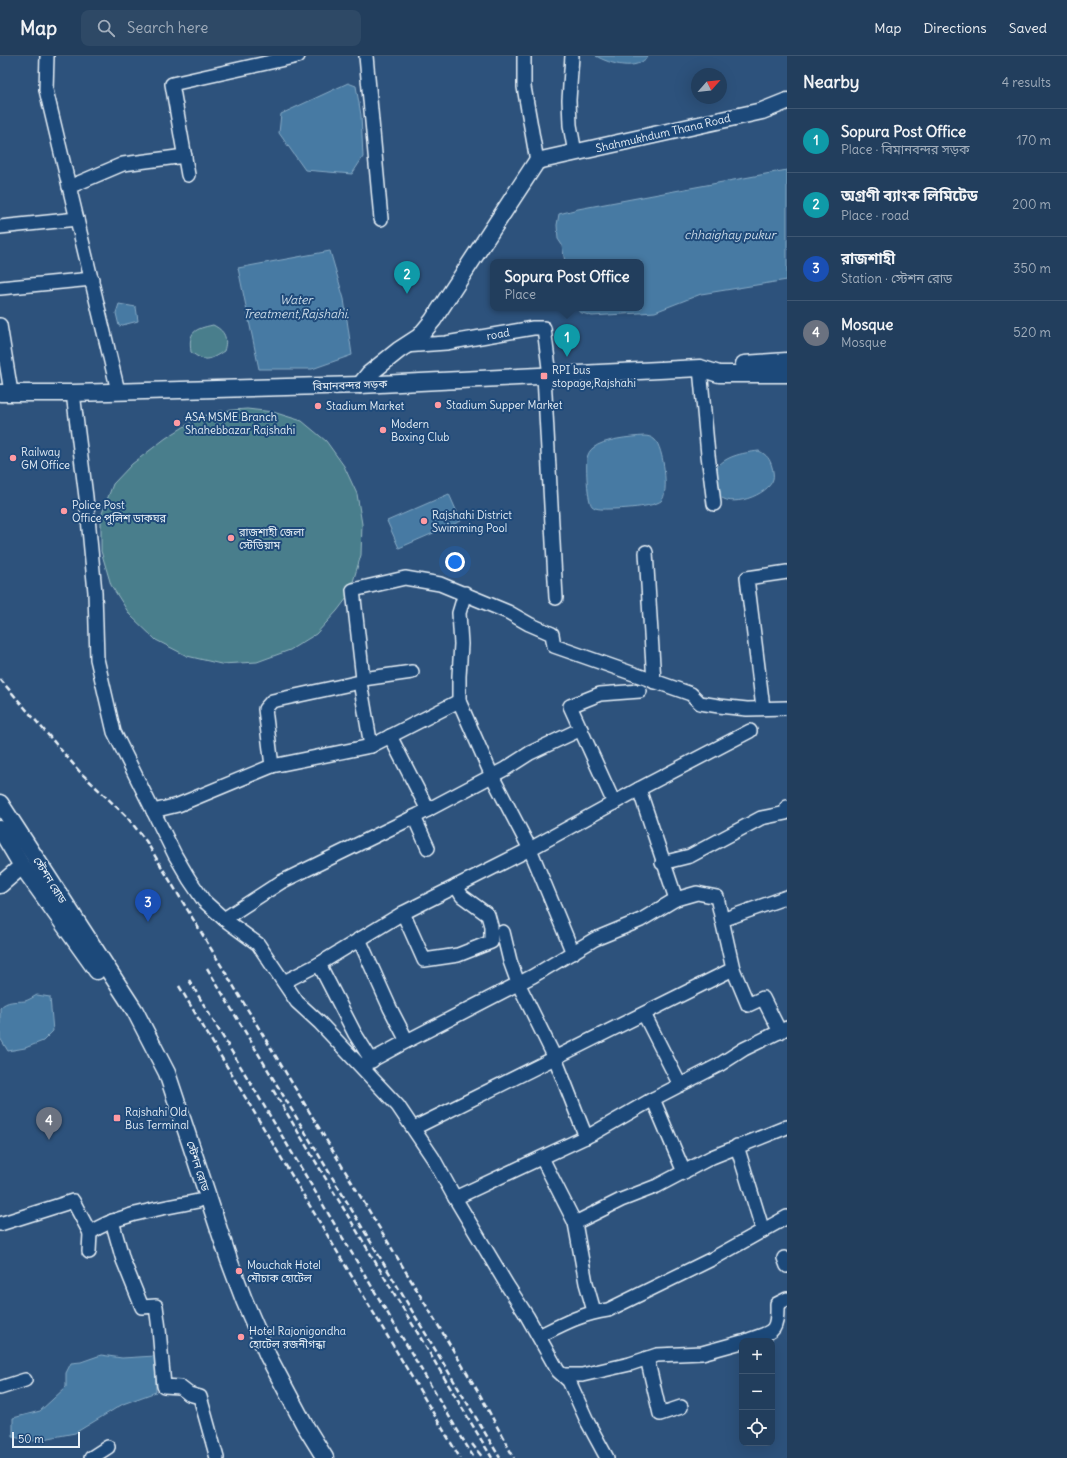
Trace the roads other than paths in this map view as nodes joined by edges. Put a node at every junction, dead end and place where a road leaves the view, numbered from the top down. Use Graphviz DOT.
graph roads {
  1 [pos="47,56"];
  2 [pos="298,56"];
  3 [pos="366,56"];
  4 [pos="524,56"];
  5 [pos="572,56"];
  6 [pos="787,101"];
  7 [pos="575,153"];
  8 [pos="185,156"];
  9 [pos="537,161"];
  10 [pos="188,175"];
  11 [pos="70,187"];
  12 [pos="77,218"];
  13 [pos="380,219"];
  14 [pos="0,227"];
  15 [pos="92,279"];
  16 [pos="0,288"];
  17 [pos="0,325"];
  18 [pos="404,346"];
  19 [pos="787,361"];
  20 [pos="700,368"];
  21 [pos="787,374"];
  22 [pos="547,376"];
  23 [pos="360,385"];
  24 [pos="118,391"];
  25 [pos="5,392"];
  26 [pos="73,393"];
  27 [pos="714,504"];
  28 [pos="646,552"];
  29 [pos="787,572"];
  30 [pos="464,593"];
  31 [pos="556,598"];
  32 [pos="412,672"];
  33 [pos="362,681"];
  34 [pos="654,682"];
  35 [pos="640,690"];
  36 [pos="459,700"];
  37 [pos="763,708"];
  38 [pos="787,708"];
  39 [pos="581,729"];
  40 [pos="750,731"];
  41 [pos="390,736"];
  42 [pos="372,746"];
  43 [pos="272,766"];
  44 [pos="492,776"];
  45 [pos="639,789"];
  46 [pos="0,803"];
  47 [pos="614,803"];
  48 [pos="787,807"];
  49 [pos="428,810"];
  50 [pos="153,811"];
  51 [pos="414,817"];
  52 [pos="0,829"];
  53 [pos="428,848"];
  54 [pos="530,849"];
  55 [pos="662,863"];
  56 [pos="22,866"];
  57 [pos="0,885"];
  58 [pos="456,886"];
  59 [pos="787,897"];
  60 [pos="676,900"];
  61 [pos="403,913"];
  62 [pos="224,919"];
  63 [pos="722,920"];
  64 [pos="503,932"];
  65 [pos="359,939"];
  66 [pos="572,953"];
  67 [pos="319,964"];
  68 [pos="733,969"];
  69 [pos="284,982"];
  70 [pos="518,983"];
  71 [pos="644,1014"];
  72 [pos="784,1030"];
  73 [pos="407,1041"];
  74 [pos="555,1058"];
  75 [pos="367,1064"];
  76 [pos="680,1085"];
  77 [pos="653,1099"];
  78 [pos="787,1127"];
  79 [pos="414,1128"];
  80 [pos="586,1137"];
  81 [pos="737,1146"];
  82 [pos="542,1158"];
  83 [pos="684,1172"];
  84 [pos="455,1198"];
  85 [pos="198,1200"];
  86 [pos="787,1217"];
  87 [pos="1,1221"];
  88 [pos="112,1221"];
  89 [pos="575,1223"];
  90 [pos="763,1231"];
  91 [pos="90,1232"];
  92 [pos="89,1252"];
  93 [pos="787,1299"];
  94 [pos="594,1311"];
  95 [pos="539,1336"];
  96 [pos="756,1338"];
  97 [pos="739,1343"];
  98 [pos="648,1358"];
  99 [pos="564,1375"];
  100 [pos="26,1380"];
  101 [pos="0,1388"];
  102 [pos="681,1407"];
  103 [pos="108,1447"];
  104 [pos="90,1458"];
  105 [pos="216,1458"];
  106 [pos="314,1458"];
  107 [pos="325,1458"];
  108 [pos="607,1458"];
  1 -- 11 [label="street"];
  2 -- 8 [label="street"];
  3 -- 13 [label="street"];
  4 -- 9 [label="street"];
  5 -- 7 [label="street"];
  6 -- 7 [label="main road, Shahmukhdum Thana Road"];
  7 -- 9 [label="main road, Shahmukhdum Thana Road"];
  8 -- 10 [label="street"];
  8 -- 11 [label="street"];
  9 -- 18 [label="main road"];
  11 -- 12 [label="street"];
  12 -- 14 [label="street"];
  12 -- 15 [label="street"];
  15 -- 16 [label="street"];
  15 -- 24 [label="street"];
  17 -- 25 [label="street"];
  18 -- 22 [label="street, road"];
  18 -- 23 [label="main road"];
  19 -- 20 [label="main road, বিমানবন্দর সড়ক"];
  20 -- 21 [label="main road, বিমানবন্দর সড়ক"];
  20 -- 22 [label="main road, বিমানবন্দর সড়ক"];
  20 -- 27 [label="street"];
  22 -- 23 [label="main road, বিমানবন্দর সড়ক"];
  22 -- 31 [label="street"];
  23 -- 24 [label="main road, বিমানবন্দর সড়ক"];
  24 -- 26 [label="main road, বিমানবন্দর সড়ক"];
  25 -- 26 [label="main road, বিমানবন্দর সড়ক"];
  26 -- 50 [label="street"];
  28 -- 34 [label="street"];
  29 -- 37 [label="street"];
  30 -- 33 [label="street"];
  30 -- 34 [label="street"];
  30 -- 36 [label="street"];
  32 -- 33 [label="street"];
  33 -- 42 [label="street"];
  33 -- 43 [label="street"];
  34 -- 37 [label="street"];
  35 -- 39 [label="street"];
  36 -- 41 [label="street"];
  36 -- 44 [label="street"];
  37 -- 38 [label="street"];
  39 -- 44 [label="street"];
  39 -- 47 [label="street"];
  40 -- 45 [label="street"];
  41 -- 42 [label="street"];
  41 -- 49 [label="street"];
  42 -- 43 [label="street"];
  43 -- 50 [label="street"];
  44 -- 49 [label="street"];
  44 -- 54 [label="street"];
  45 -- 47 [label="street"];
  45 -- 55 [label="street"];
  46 -- 107 [label="main road, স্টেশন রোড"];
  47 -- 54 [label="street"];
  48 -- 55 [label="street"];
  49 -- 51 [label="street"];
  50 -- 62 [label="street"];
  51 -- 53 [label="street"];
  51 -- 62 [label="street"];
  52 -- 56 [label="main road, স্টেশন রোড"];
  54 -- 58 [label="street"];
  54 -- 66 [label="street"];
  55 -- 60 [label="street"];
  56 -- 57 [label="main road"];
  56 -- 85 [label="main road, স্টেশন রোড"];
  58 -- 61 [label="street"];
  58 -- 61 [label="street"];
  59 -- 63 [label="street"];
  60 -- 63 [label="street"];
  60 -- 66 [label="street"];
  61 -- 65 [label="street"];
  62 -- 69 [label="street"];
  63 -- 68 [label="street"];
  64 -- 70 [label="street"];
  65 -- 67 [label="street"];
  65 -- 73 [label="street"];
  66 -- 70 [label="street"];
  67 -- 69 [label="street"];
  67 -- 75 [label="street"];
  68 -- 71 [label="street"];
  68 -- 72 [label="street"];
  69 -- 75 [label="street"];
  70 -- 73 [label="street"];
  70 -- 74 [label="street"];
  71 -- 74 [label="street"];
  71 -- 76 [label="street"];
  72 -- 76 [label="street"];
  73 -- 75 [label="street"];
  74 -- 79 [label="street"];
  74 -- 80 [label="street"];
  75 -- 79 [label="street"];
  76 -- 77 [label="street"];
  77 -- 80 [label="street"];
  77 -- 83 [label="street"];
  78 -- 81 [label="street"];
  79 -- 84 [label="street"];
  80 -- 82 [label="street"];
  81 -- 83 [label="street"];
  81 -- 90 [label="street"];
  82 -- 84 [label="street"];
  82 -- 89 [label="street"];
  83 -- 89 [label="street"];
  84 -- 95 [label="street"];
  85 -- 88 [label="street"];
  85 -- 106 [label="main road, স্টেশন রোড"];
  86 -- 90 [label="street"];
  87 -- 91 [label="street"];
  88 -- 91 [label="street"];
  88 -- 105 [label="street"];
  89 -- 94 [label="street"];
  90 -- 94 [label="street"];
  91 -- 92 [label="street"];
  93 -- 96 [label="street"];
  94 -- 95 [label="street"];
  95 -- 99 [label="street"];
  97 -- 98 [label="street"];
  98 -- 99 [label="street"];
  98 -- 102 [label="street"];
  99 -- 108 [label="street"];
  100 -- 101 [label="street"];
  103 -- 104 [label="street"];
}
